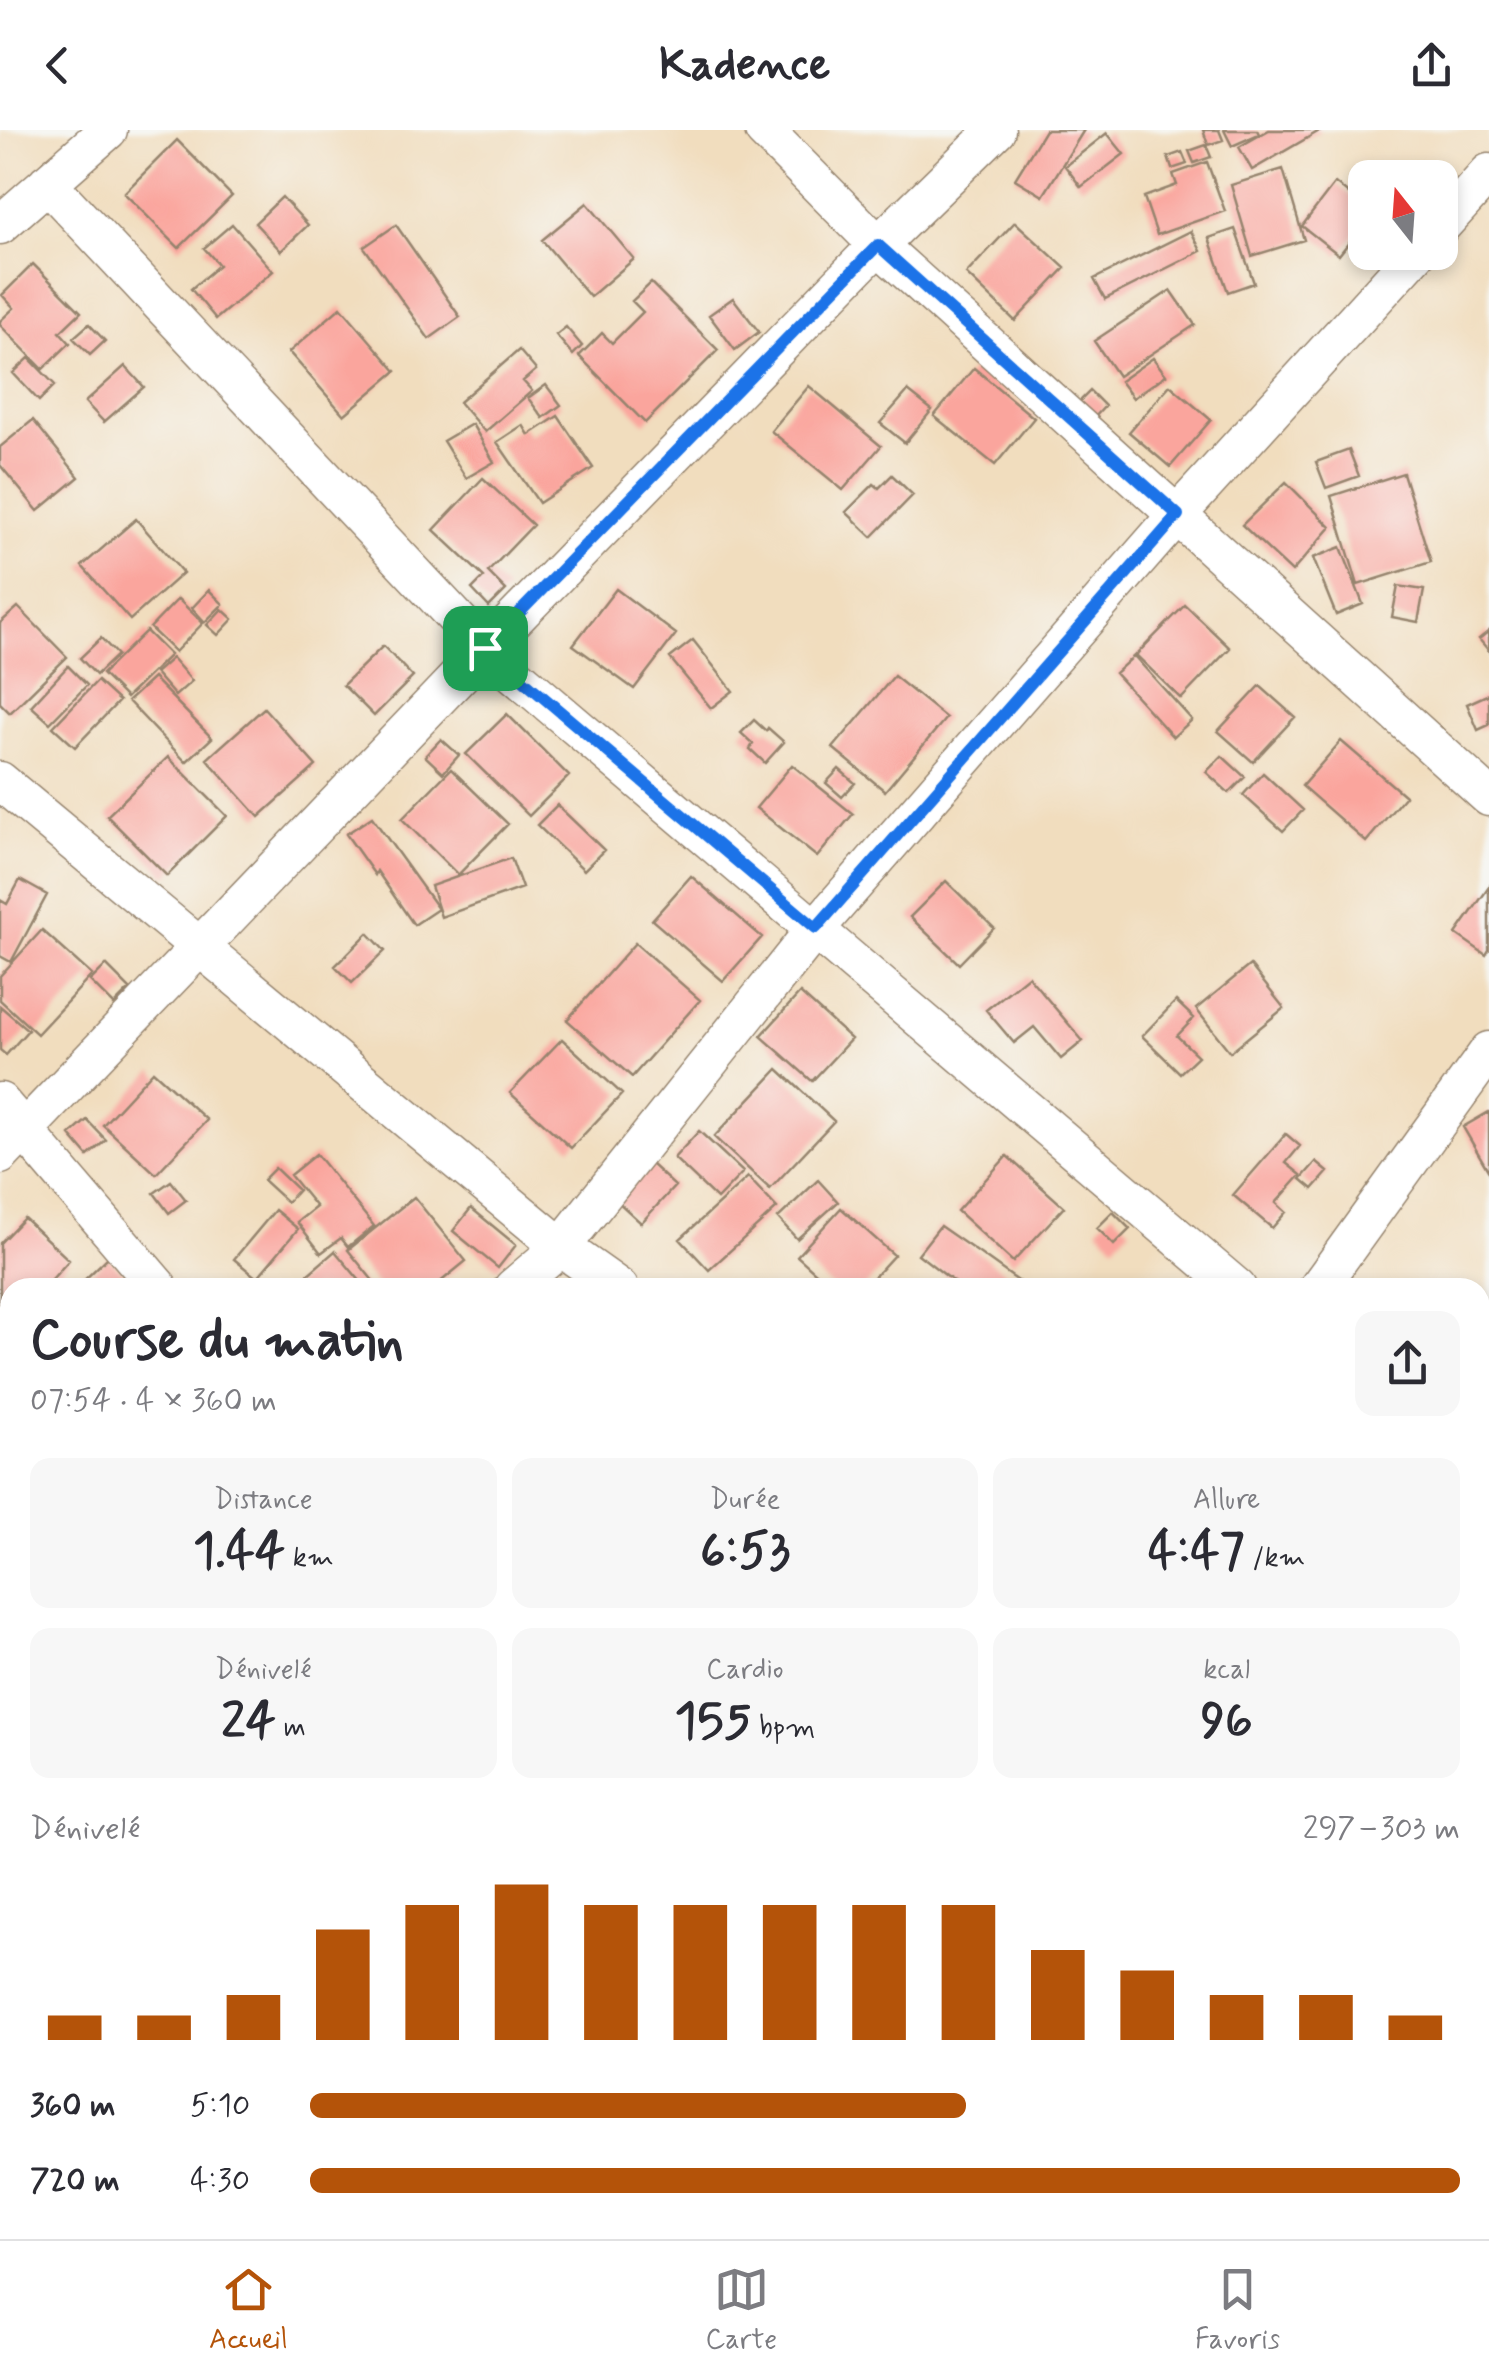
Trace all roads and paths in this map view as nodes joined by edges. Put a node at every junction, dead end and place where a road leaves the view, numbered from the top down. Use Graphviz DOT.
graph roads {
  1 [pos="108,130"];
  2 [pos="764,130"];
  3 [pos="996,130"];
  4 [pos="1489,173"];
  5 [pos="47,183"];
  6 [pos="1458,207"];
  7 [pos="0,225"];
  8 [pos="878,245"];
  9 [pos="1401,270"];
  10 [pos="1178,515"];
  11 [pos="485,648"];
  12 [pos="0,781"];
  13 [pos="1489,796"];
  14 [pos="816,928"];
  15 [pos="199,947"];
  16 [pos="1489,1051"];
  17 [pos="8,1129"];
  18 [pos="561,1246"];
  19 [pos="150,1278"];
  20 [pos="524,1278"];
  21 [pos="605,1278"];
  22 [pos="1225,1278"];
  23 [pos="1325,1278"];
  1 -- 5 [label="street"];
  2 -- 8 [label="street"];
  3 -- 8 [label="street"];
  4 -- 6 [label="street"];
  5 -- 7 [label="street"];
  5 -- 11 [label="street"];
  8 -- 10 [label="street"];
  8 -- 11 [label="street"];
  9 -- 10 [label="street"];
  10 -- 13 [label="street"];
  10 -- 14 [label="street"];
  11 -- 14 [label="street"];
  11 -- 15 [label="street"];
  12 -- 15 [label="street"];
  14 -- 18 [label="street"];
  14 -- 22 [label="street"];
  15 -- 17 [label="street"];
  15 -- 18 [label="street"];
  16 -- 23 [label="street"];
  17 -- 19 [label="street"];
  18 -- 20 [label="street"];
  18 -- 21 [label="street"];
}
